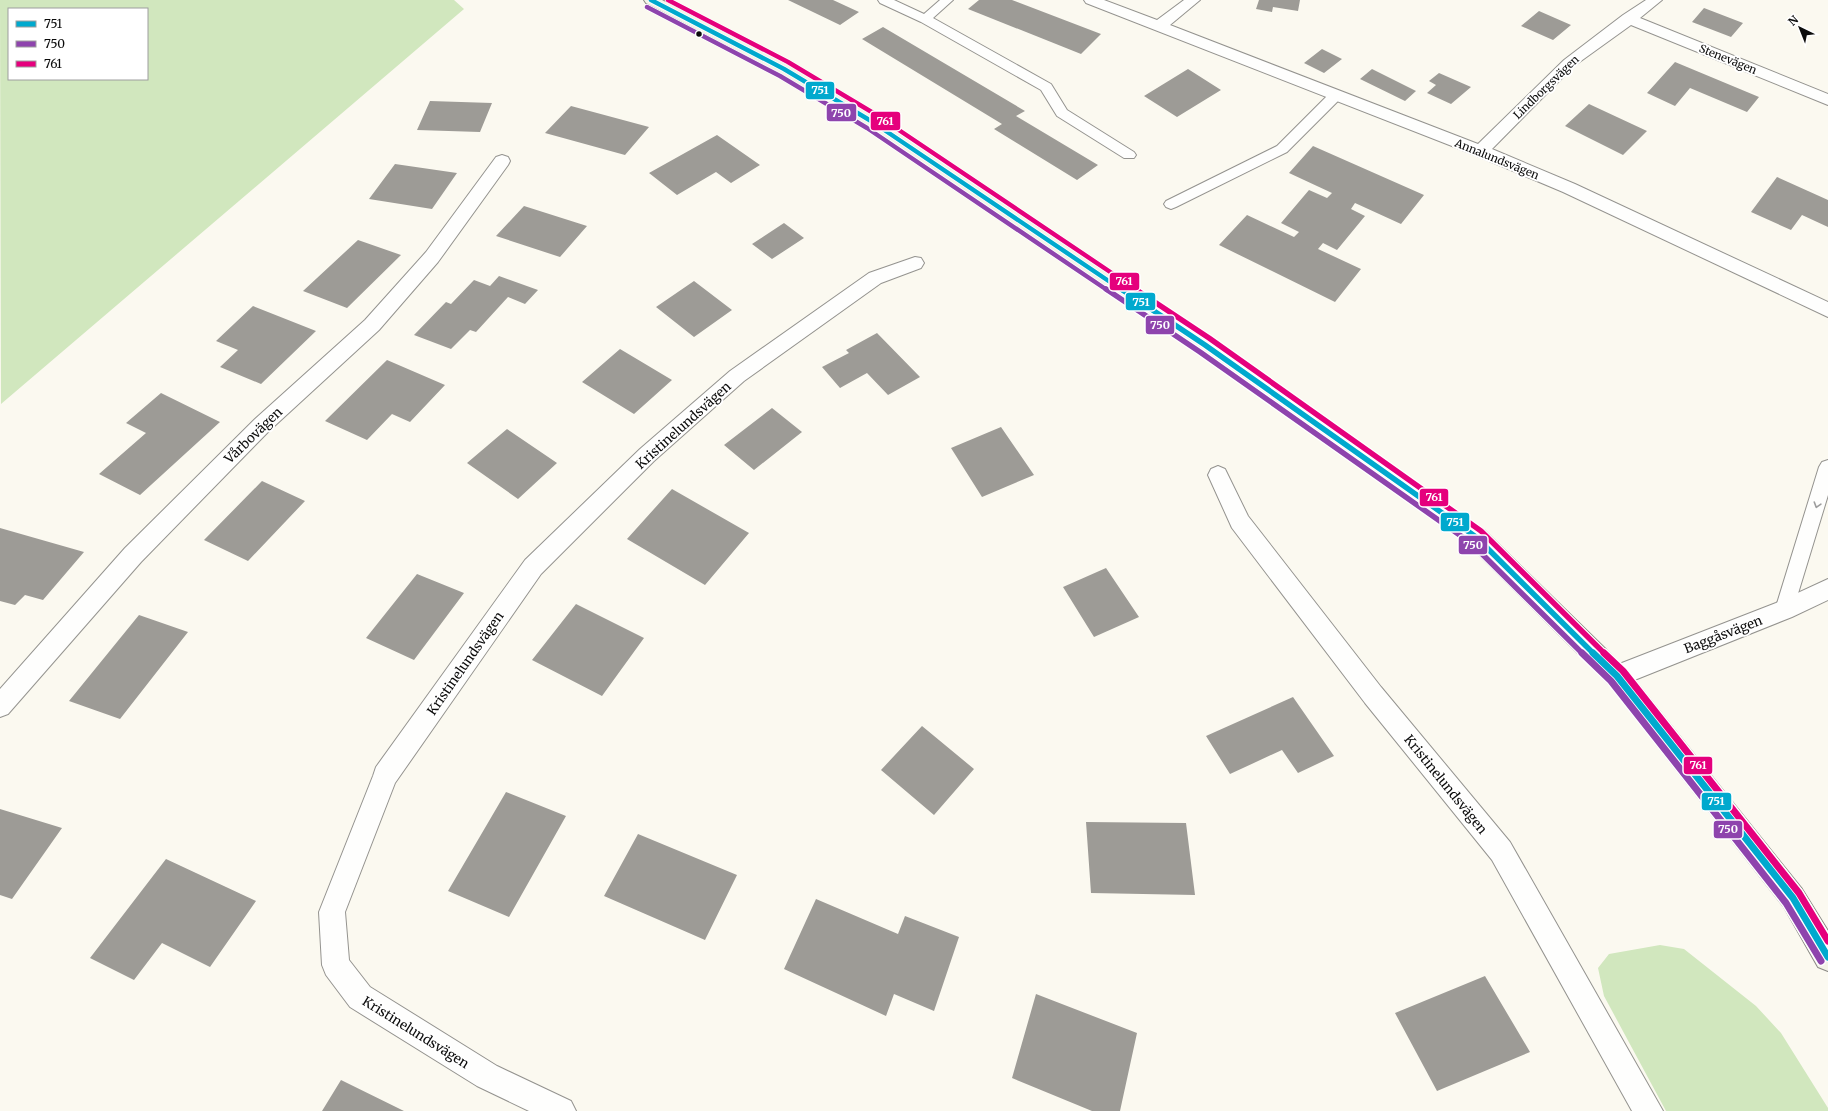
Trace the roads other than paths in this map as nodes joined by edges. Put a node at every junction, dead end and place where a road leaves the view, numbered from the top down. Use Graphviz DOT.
graph roads {
  1 [pos="650,0"];
  2 [pos="884,0"];
  3 [pos="947,0"];
  4 [pos="1092,0"];
  5 [pos="1193,0"];
  6 [pos="1655,0"];
  7 [pos="1628,18"];
  8 [pos="925,19"];
  9 [pos="1158,27"];
  10 [pos="1335,96"];
  11 [pos="1828,100"];
  12 [pos="1481,151"];
  13 [pos="1129,155"];
  14 [pos="502,161"];
  15 [pos="1172,204"];
  16 [pos="915,262"];
  17 [pos="1828,310"];
  18 [pos="1828,467"];
  19 [pos="1218,475"];
  20 [pos="1828,589"];
  21 [pos="1784,610"];
  22 [pos="1617,676"];
  23 [pos="0,706"];
  24 [pos="1828,957"];
  25 [pos="561,1111"];
  26 [pos="1648,1111"];
  1 -- 22 [label="street"];
  2 -- 8 [label="lane"];
  3 -- 8 [label="lane"];
  4 -- 9 [label="street, Annalundsvägen"];
  5 -- 9 [label="street"];
  6 -- 7 [label="street, Lindborgsvägen"];
  7 -- 11 [label="street, Stenevägen"];
  7 -- 12 [label="street, Lindborgsvägen"];
  8 -- 13 [label="lane"];
  9 -- 10 [label="street, Annalundsvägen"];
  10 -- 12 [label="street, Annalundsvägen"];
  10 -- 15 [label="lane"];
  12 -- 17 [label="street, Annalundsvägen"];
  14 -- 23 [label="street, Vårbovägen"];
  16 -- 25 [label="street, Kristinelundsvägen"];
  18 -- 21 [label="lane, one-way"];
  19 -- 26 [label="street, Kristinelundsvägen"];
  20 -- 21 [label="street, Baggåsvägen"];
  21 -- 22 [label="street, Baggåsvägen"];
  22 -- 24 [label="street"];
}
